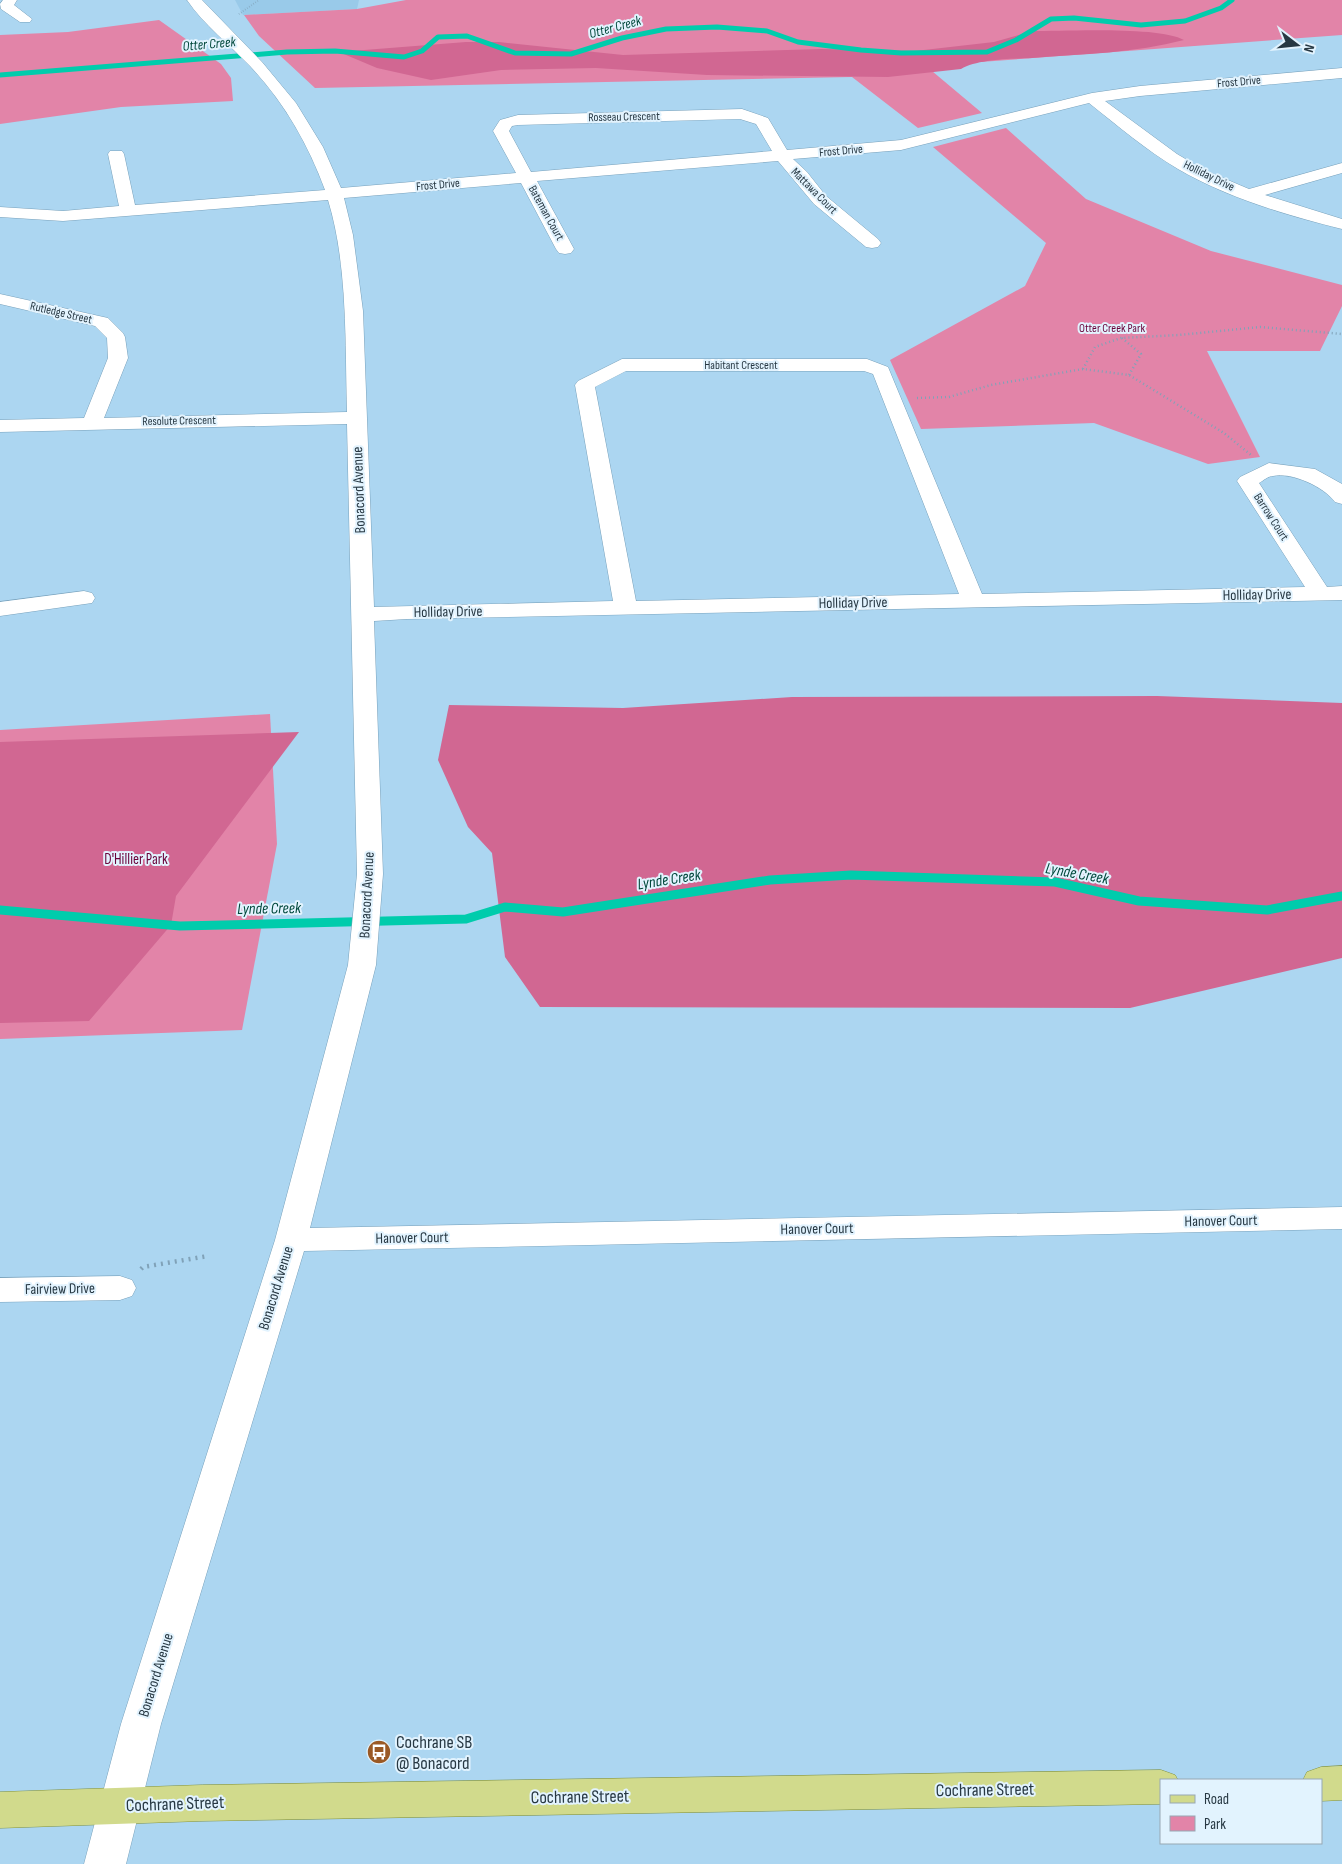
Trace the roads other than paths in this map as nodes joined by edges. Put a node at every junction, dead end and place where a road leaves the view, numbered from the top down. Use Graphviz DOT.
graph roads {
  1 [pos="10,0"];
  2 [pos="194,0"];
  3 [pos="25,19"];
  4 [pos="1342,73"];
  5 [pos="1092,98"];
  6 [pos="116,154"];
  7 [pos="782,156"];
  8 [pos="1342,168"];
  9 [pos="526,177"];
  10 [pos="335,194"];
  11 [pos="1248,195"];
  12 [pos="128,211"];
  13 [pos="0,212"];
  14 [pos="1342,224"];
  15 [pos="872,243"];
  16 [pos="565,249"];
  17 [pos="0,299"];
  18 [pos="357,418"];
  19 [pos="92,423"];
  20 [pos="0,426"];
  21 [pos="1342,498"];
  22 [pos="1320,593"];
  23 [pos="1342,593"];
  24 [pos="84,598"];
  25 [pos="973,600"];
  26 [pos="626,608"];
  27 [pos="0,609"];
  28 [pos="363,615"];
  29 [pos="1342,1218"];
  30 [pos="291,1240"];
  31 [pos="120,1288"];
  32 [pos="0,1290"];
  33 [pos="1342,1783"];
  34 [pos="1322,1784"];
  35 [pos="1160,1787"];
  36 [pos="120,1806"];
  37 [pos="0,1810"];
  38 [pos="105,1864"];
  1 -- 3 [label="street"];
  2 -- 10 [label="street, Bonacord Avenue"];
  4 -- 5 [label="street, Frost Drive"];
  5 -- 7 [label="street, Frost Drive"];
  5 -- 11 [label="street, Holliday Drive"];
  6 -- 12 [label="street"];
  7 -- 9 [label="street, Frost Drive"];
  7 -- 9 [label="street, Rosseau Crescent"];
  7 -- 15 [label="street, Mattawa Court"];
  8 -- 11 [label="street"];
  9 -- 10 [label="street, Frost Drive"];
  9 -- 16 [label="street, Bateman Court"];
  10 -- 12 [label="street"];
  10 -- 18 [label="street, Bonacord Avenue"];
  11 -- 14 [label="street, Holliday Drive"];
  12 -- 13 [label="street"];
  17 -- 19 [label="street, Rutledge Street"];
  18 -- 19 [label="street, Resolute Crescent"];
  18 -- 28 [label="street, Bonacord Avenue"];
  19 -- 20 [label="street, Resolute Crescent"];
  21 -- 22 [label="street, Barrow Court"];
  22 -- 23 [label="street, Holliday Drive"];
  22 -- 25 [label="street, Holliday Drive"];
  24 -- 27 [label="street"];
  25 -- 26 [label="street, Holliday Drive"];
  25 -- 26 [label="street, Habitant Crescent"];
  26 -- 28 [label="street, Holliday Drive"];
  28 -- 30 [label="street, Bonacord Avenue"];
  29 -- 30 [label="street, Hanover Court"];
  30 -- 36 [label="street, Bonacord Avenue"];
  31 -- 32 [label="street, Fairview Drive"];
  33 -- 34 [label="main road"];
  35 -- 36 [label="main road, Cochrane Street"];
  36 -- 37 [label="main road, Cochrane Street"];
  36 -- 38 [label="street, Bonacord Avenue"];
}
